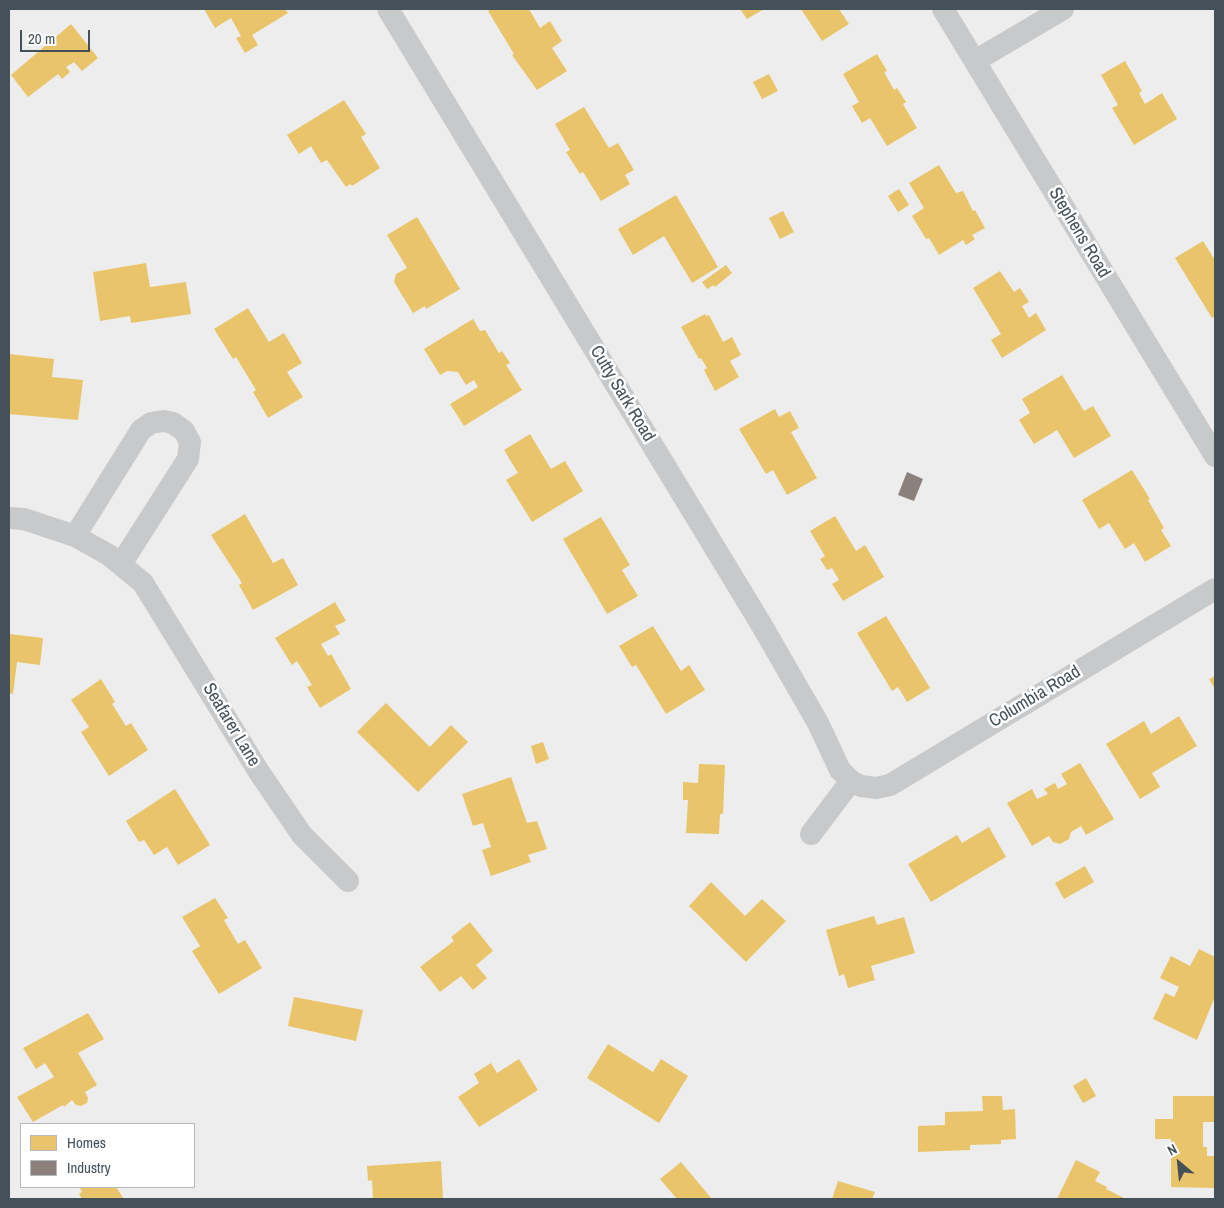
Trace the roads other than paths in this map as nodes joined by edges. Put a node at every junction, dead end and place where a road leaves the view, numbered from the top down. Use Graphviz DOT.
graph roads {
  1 [pos="388,9"];
  2 [pos="944,9"];
  3 [pos="1063,9"];
  4 [pos="975,61"];
  5 [pos="1215,455"];
  6 [pos="9,518"];
  7 [pos="75,536"];
  8 [pos="121,564"];
  9 [pos="1215,589"];
  10 [pos="851,781"];
  11 [pos="811,834"];
  12 [pos="348,881"];
  1 -- 10 [label="street, Cutty Sark Road"];
  2 -- 4 [label="street, Stephens Road"];
  3 -- 4 [label="street"];
  4 -- 5 [label="street, Stephens Road"];
  6 -- 7 [label="street, Seafarer Lane"];
  7 -- 8 [label="street, Seafarer Lane"];
  7 -- 8 [label="street"];
  8 -- 12 [label="street, Seafarer Lane"];
  9 -- 10 [label="street, Columbia Road"];
  10 -- 11 [label="street"];
}
